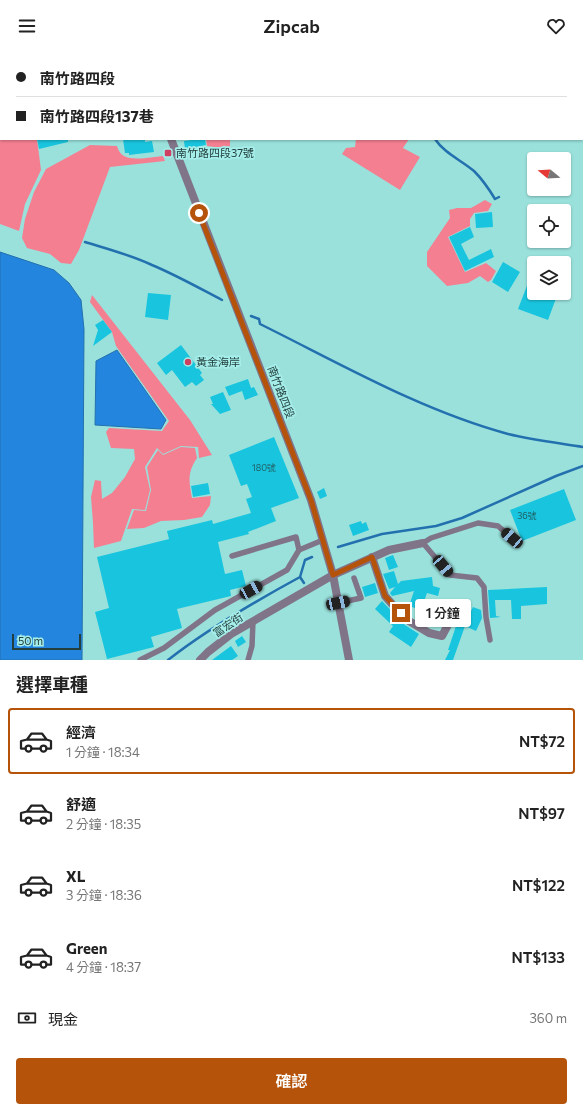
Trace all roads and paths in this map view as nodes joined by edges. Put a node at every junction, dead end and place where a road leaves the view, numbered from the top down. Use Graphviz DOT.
graph roads {
  1 [pos="170,140"];
  2 [pos="512,538"];
  3 [pos="323,540"];
  4 [pos="423,543"];
  5 [pos="299,550"];
  6 [pos="232,556"];
  7 [pos="372,557"];
  8 [pos="333,575"];
  9 [pos="354,578"];
  10 [pos="338,603"];
  11 [pos="253,621"];
  12 [pos="449,623"];
  13 [pos="490,640"];
  14 [pos="140,660"];
  15 [pos="200,660"];
  16 [pos="248,660"];
  17 [pos="350,660"];
  1 -- 3 [label="street, 南竹路四段"];
  2 -- 4 [label="lane"];
  3 -- 5 [label="lane"];
  3 -- 8 [label="street, 南竹路四段"];
  4 -- 7 [label="street, 富宏街"];
  4 -- 13 [label="lane"];
  5 -- 6 [label="lane"];
  5 -- 14 [label="lane"];
  7 -- 8 [label="street, 富宏街"];
  7 -- 12 [label="street"];
  8 -- 10 [label="street, 南竹路四段"];
  8 -- 11 [label="street, 富宏街"];
  9 -- 10 [label="lane"];
  10 -- 17 [label="street, 南竹路四段"];
  11 -- 15 [label="street, 富宏街"];
  11 -- 16 [label="lane"];
}
